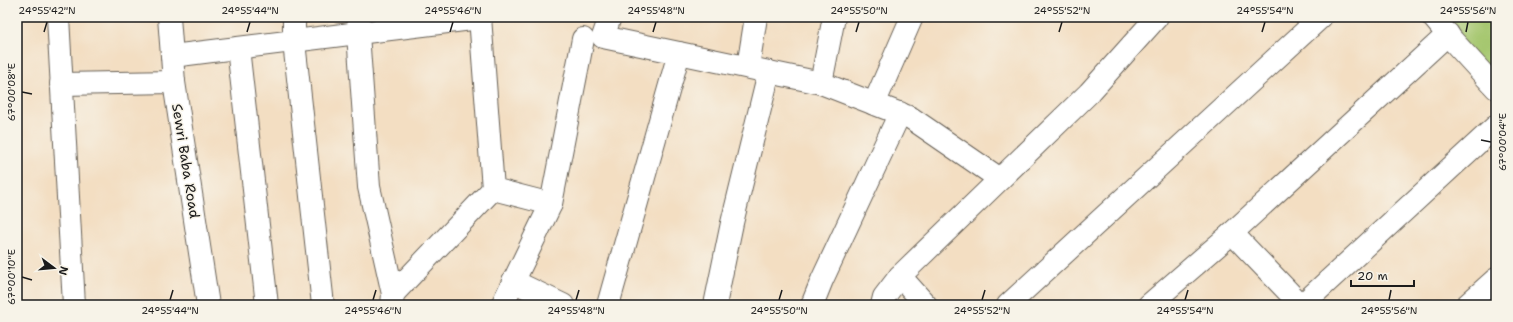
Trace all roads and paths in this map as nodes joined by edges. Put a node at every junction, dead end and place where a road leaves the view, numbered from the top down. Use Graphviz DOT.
graph roads {
  1 [pos="58,17"];
  2 [pos="169,17"];
  3 [pos="294,17"];
  4 [pos="610,17"];
  5 [pos="756,17"];
  6 [pos="834,17"];
  7 [pos="912,17"];
  8 [pos="1157,17"];
  9 [pos="1321,17"];
  10 [pos="1433,17"];
  11 [pos="480,18"];
  12 [pos="358,25"];
  13 [pos="1448,34"];
  14 [pos="583,39"];
  15 [pos="294,42"];
  16 [pos="238,48"];
  17 [pos="679,53"];
  18 [pos="172,56"];
  19 [pos="748,68"];
  20 [pos="769,72"];
  21 [pos="174,82"];
  22 [pos="821,83"];
  23 [pos="61,84"];
  24 [pos="1496,88"];
  25 [pos="874,104"];
  26 [pos="900,113"];
  27 [pos="1496,126"];
  28 [pos="1000,179"];
  29 [pos="493,188"];
  30 [pos="551,204"];
  31 [pos="1232,233"];
  32 [pos="900,276"];
  33 [pos="1496,279"];
  34 [pos="513,281"];
  35 [pos="392,300"];
  36 [pos="74,305"];
  37 [pos="208,305"];
  38 [pos="267,305"];
  39 [pos="323,305"];
  40 [pos="502,305"];
  41 [pos="563,305"];
  42 [pos="608,305"];
  43 [pos="714,305"];
  44 [pos="812,305"];
  45 [pos="882,305"];
  46 [pos="926,305"];
  47 [pos="1008,305"];
  48 [pos="1149,305"];
  49 [pos="1301,305"];
  50 [pos="1467,305"];
  1 -- 23 [label="street"];
  2 -- 18 [label="street, Sewri Baba Road"];
  3 -- 15 [label="street"];
  4 -- 17 [label="street"];
  5 -- 19 [label="street"];
  6 -- 22 [label="street"];
  7 -- 25 [label="street"];
  8 -- 28 [label="street"];
  9 -- 47 [label="street"];
  10 -- 13 [label="street"];
  11 -- 12 [label="street"];
  11 -- 29 [label="street"];
  12 -- 15 [label="street"];
  12 -- 35 [label="street"];
  13 -- 24 [label="street"];
  13 -- 31 [label="street"];
  14 -- 30 [label="street"];
  15 -- 16 [label="street"];
  15 -- 39 [label="street"];
  16 -- 18 [label="street"];
  16 -- 38 [label="street"];
  17 -- 19 [label="street"];
  17 -- 42 [label="street"];
  18 -- 21 [label="street, Sewri Baba Road"];
  19 -- 20 [label="street"];
  20 -- 22 [label="street"];
  20 -- 43 [label="street"];
  21 -- 23 [label="street"];
  21 -- 37 [label="street, Sewri Baba Road"];
  22 -- 25 [label="street"];
  23 -- 36 [label="street"];
  25 -- 26 [label="street"];
  26 -- 28 [label="street"];
  26 -- 44 [label="street"];
  27 -- 49 [label="street"];
  28 -- 32 [label="street"];
  29 -- 30 [label="street"];
  29 -- 35 [label="street"];
  30 -- 34 [label="street"];
  31 -- 48 [label="street"];
  31 -- 49 [label="street"];
  32 -- 45 [label="street"];
  32 -- 46 [label="street"];
  33 -- 50 [label="street"];
  34 -- 40 [label="street"];
  34 -- 41 [label="street"];
}
